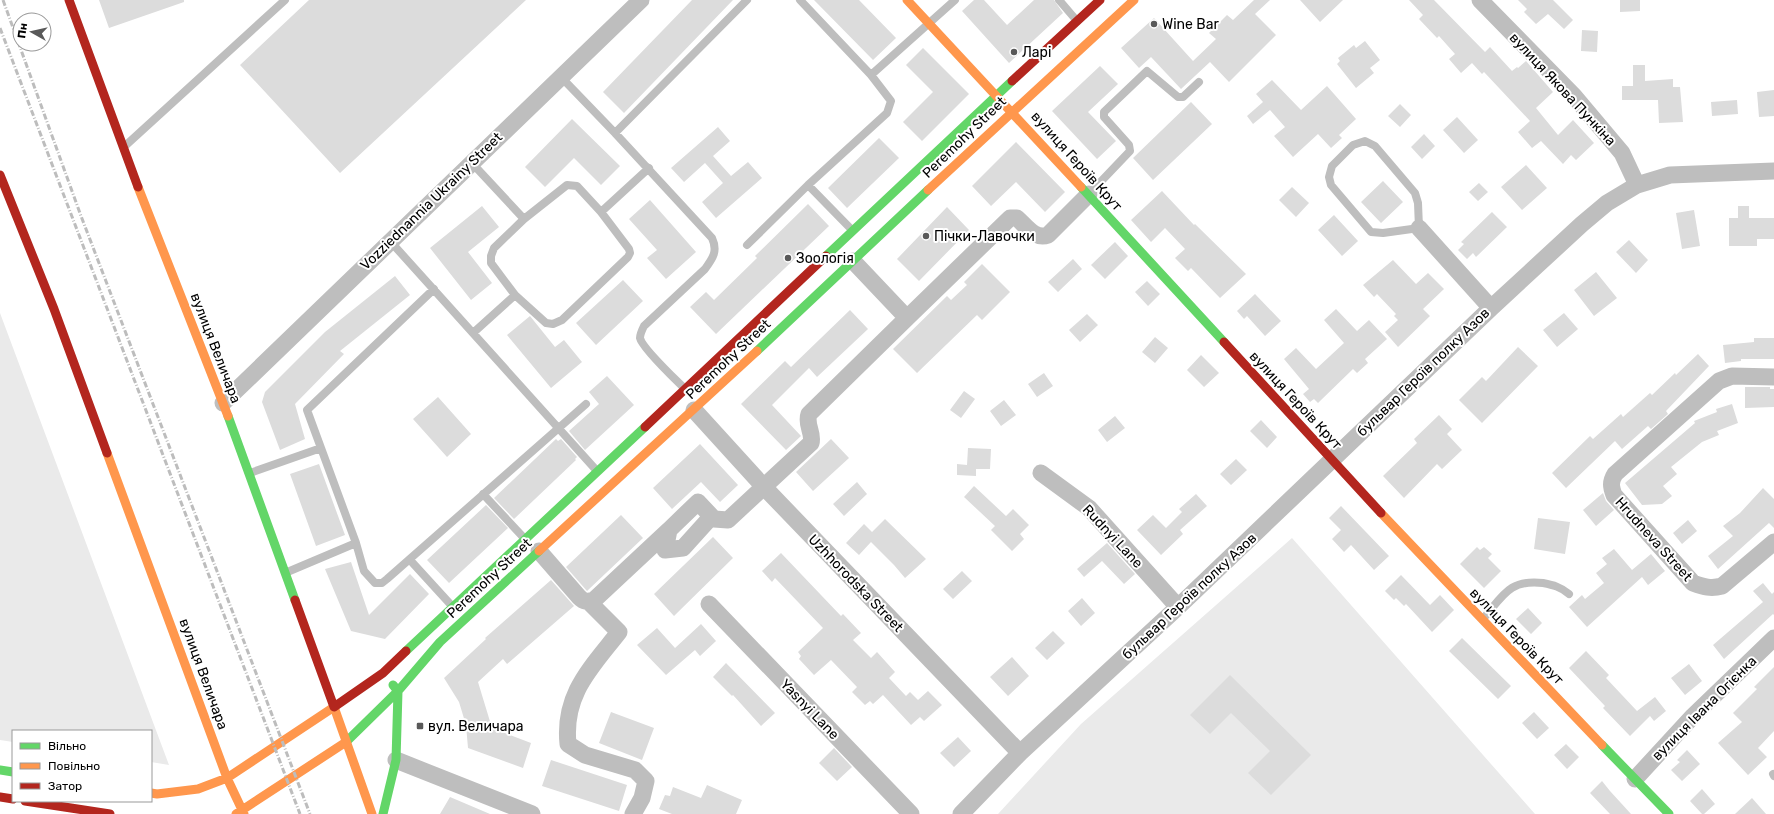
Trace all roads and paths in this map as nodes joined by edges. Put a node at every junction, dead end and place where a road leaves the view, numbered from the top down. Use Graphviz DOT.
graph roads {
  1 [pos="69,0"];
  2 [pos="285,0"];
  3 [pos="641,0"];
  4 [pos="747,0"];
  5 [pos="800,0"];
  6 [pos="907,0"];
  7 [pos="955,0"];
  8 [pos="1058,0"];
  9 [pos="1100,0"];
  10 [pos="1134,0"];
  11 [pos="1480,0"];
  12 [pos="1077,21"];
  13 [pos="929,23"];
  14 [pos="871,75"];
  15 [pos="560,76"];
  16 [pos="1199,82"];
  17 [pos="997,94"];
  18 [pos="1012,110"];
  19 [pos="615,132"];
  20 [pos="123,148"];
  21 [pos="471,162"];
  22 [pos="649,168"];
  23 [pos="1774,171"];
  24 [pos="0,175"];
  25 [pos="808,185"];
  26 [pos="1637,185"];
  27 [pos="1089,194"];
  28 [pos="601,212"];
  29 [pos="524,219"];
  30 [pos="1419,228"];
  31 [pos="853,231"];
  32 [pos="390,241"];
  33 [pos="747,245"];
  34 [pos="853,260"];
  35 [pos="434,290"];
  36 [pos="515,295"];
  37 [pos="1491,308"];
  38 [pos="907,318"];
  39 [pos="473,333"];
  40 [pos="1774,377"];
  41 [pos="685,389"];
  42 [pos="223,403"];
  43 [pos="586,404"];
  44 [pos="694,410"];
  45 [pos="558,428"];
  46 [pos="321,448"];
  47 [pos="1332,460"];
  48 [pos="597,471"];
  49 [pos="249,474"];
  50 [pos="1041,474"];
  51 [pos="764,487"];
  52 [pos="483,494"];
  53 [pos="711,516"];
  54 [pos="669,530"];
  55 [pos="525,539"];
  56 [pos="1774,542"];
  57 [pos="356,543"];
  58 [pos="539,551"];
  59 [pos="410,560"];
  60 [pos="285,573"];
  61 [pos="1569,594"];
  62 [pos="589,602"];
  63 [pos="709,604"];
  64 [pos="1178,606"];
  65 [pos="453,607"];
  66 [pos="1482,620"];
  67 [pos="1774,638"];
  68 [pos="383,672"];
  69 [pos="398,691"];
  70 [pos="334,707"];
  71 [pos="346,742"];
  72 [pos="1020,753"];
  73 [pos="396,760"];
  74 [pos="0,770"];
  75 [pos="12,772"];
  76 [pos="227,778"];
  77 [pos="1635,779"];
  78 [pos="152,793"];
  79 [pos="0,797"];
  80 [pos="12,799"];
  81 [pos="32,802"];
  82 [pos="241,813"];
  83 [pos="110,814"];
  84 [pos="372,814"];
  85 [pos="383,814"];
  86 [pos="532,814"];
  87 [pos="633,814"];
  88 [pos="912,814"];
  89 [pos="961,814"];
  90 [pos="1669,814"];
  1 -- 20 [label="main road, вулиця Величара"];
  2 -- 20 [label="lane"];
  3 -- 15 [label="street, Vozziednannia Ukrainy Street"];
  4 -- 19 [label="lane"];
  5 -- 14 [label="lane"];
  6 -- 13 [label="main road, вулиця Героїв Крут"];
  7 -- 13 [label="lane"];
  8 -- 12 [label="lane"];
  9 -- 12 [label="main road, Peremohy Street"];
  10 -- 18 [label="main road, Peremohy Street"];
  11 -- 26 [label="street, вулиця Якова Пункіна"];
  12 -- 17 [label="main road, Peremohy Street"];
  13 -- 14 [label="lane"];
  13 -- 17 [label="main road, вулиця Героїв Крут"];
  14 -- 25 [label="lane"];
  15 -- 19 [label="lane"];
  15 -- 21 [label="street, Vozziednannia Ukrainy Street"];
  16 -- 27 [label="lane"];
  17 -- 18 [label="main road, вулиця Героїв Крут"];
  17 -- 31 [label="main road, Peremohy Street"];
  18 -- 27 [label="main road, вулиця Героїв Крут"];
  18 -- 34 [label="main road, Peremohy Street"];
  19 -- 22 [label="lane"];
  20 -- 42 [label="main road, вулиця Величара"];
  21 -- 29 [label="lane"];
  21 -- 32 [label="street, Vozziednannia Ukrainy Street"];
  22 -- 28 [label="lane"];
  22 -- 41 [label="lane"];
  23 -- 26 [label="street, бульвар Героїв полку Азов"];
  24 -- 76 [label="main road, вулиця Величара"];
  25 -- 31 [label="lane"];
  25 -- 33 [label="lane"];
  26 -- 37 [label="street, бульвар Героїв полку Азов"];
  27 -- 38 [label="street"];
  27 -- 47 [label="main road, вулиця Героїв Крут"];
  28 -- 29 [label="lane"];
  28 -- 36 [label="lane"];
  29 -- 36 [label="lane"];
  30 -- 30 [label="lane"];
  30 -- 37 [label="street"];
  31 -- 41 [label="main road, Peremohy Street"];
  32 -- 35 [label="lane"];
  32 -- 42 [label="street, Vozziednannia Ukrainy Street"];
  34 -- 38 [label="street"];
  34 -- 44 [label="main road, Peremohy Street"];
  35 -- 39 [label="lane"];
  35 -- 46 [label="lane"];
  36 -- 39 [label="lane"];
  37 -- 47 [label="street, бульвар Героїв полку Азов"];
  38 -- 51 [label="street"];
  39 -- 45 [label="lane"];
  40 -- 56 [label="street, Hrudneva Street"];
  41 -- 48 [label="main road, Peremohy Street"];
  42 -- 49 [label="main road, вулиця Величара"];
  43 -- 45 [label="lane"];
  44 -- 51 [label="street, Uzhhorodska Street"];
  44 -- 58 [label="main road, Peremohy Street"];
  45 -- 48 [label="lane"];
  45 -- 52 [label="lane"];
  46 -- 49 [label="lane"];
  46 -- 57 [label="lane"];
  47 -- 64 [label="street, бульвар Героїв полку Азов"];
  47 -- 66 [label="main road, вулиця Героїв Крут"];
  48 -- 55 [label="main road, Peremohy Street"];
  49 -- 60 [label="main road, вулиця Величара"];
  50 -- 64 [label="street, Rudnyi Lane"];
  51 -- 53 [label="street"];
  51 -- 72 [label="street, Uzhhorodska Street"];
  52 -- 55 [label="lane"];
  52 -- 59 [label="lane"];
  53 -- 54 [label="street"];
  53 -- 54 [label="street"];
  54 -- 62 [label="street"];
  55 -- 65 [label="main road, Peremohy Street"];
  57 -- 59 [label="lane"];
  57 -- 60 [label="lane"];
  58 -- 62 [label="street"];
  58 -- 69 [label="main road, Peremohy Street"];
  59 -- 65 [label="lane"];
  60 -- 70 [label="main road, вулиця Величара"];
  61 -- 66 [label="lane"];
  62 -- 87 [label="street"];
  63 -- 88 [label="street, Yasnyi Lane"];
  64 -- 72 [label="street, бульвар Героїв полку Азов"];
  65 -- 68 [label="main road, Peremohy Street"];
  66 -- 77 [label="main road, вулиця Героїв Крут"];
  67 -- 77 [label="street, вулиця Івана Огієнка"];
  68 -- 69 [label="main road"];
  68 -- 70 [label="main road, Peremohy Street"];
  69 -- 71 [label="main road, Peremohy Street"];
  69 -- 73 [label="main road"];
  70 -- 71 [label="main road, вулиця Величара"];
  70 -- 76 [label="main road, Peremohy Street"];
  71 -- 82 [label="main road, Peremohy Street"];
  71 -- 84 [label="main road"];
  72 -- 89 [label="street, бульвар Героїв полку Азов"];
  73 -- 85 [label="main road"];
  73 -- 86 [label="street"];
  74 -- 75 [label="main road"];
  76 -- 78 [label="main road, Peremohy Street"];
  76 -- 82 [label="main road, вулиця Величара"];
  77 -- 90 [label="main road, вулиця Героїв Крут"];
  79 -- 80 [label="main road"];
  81 -- 83 [label="main road"];
}
